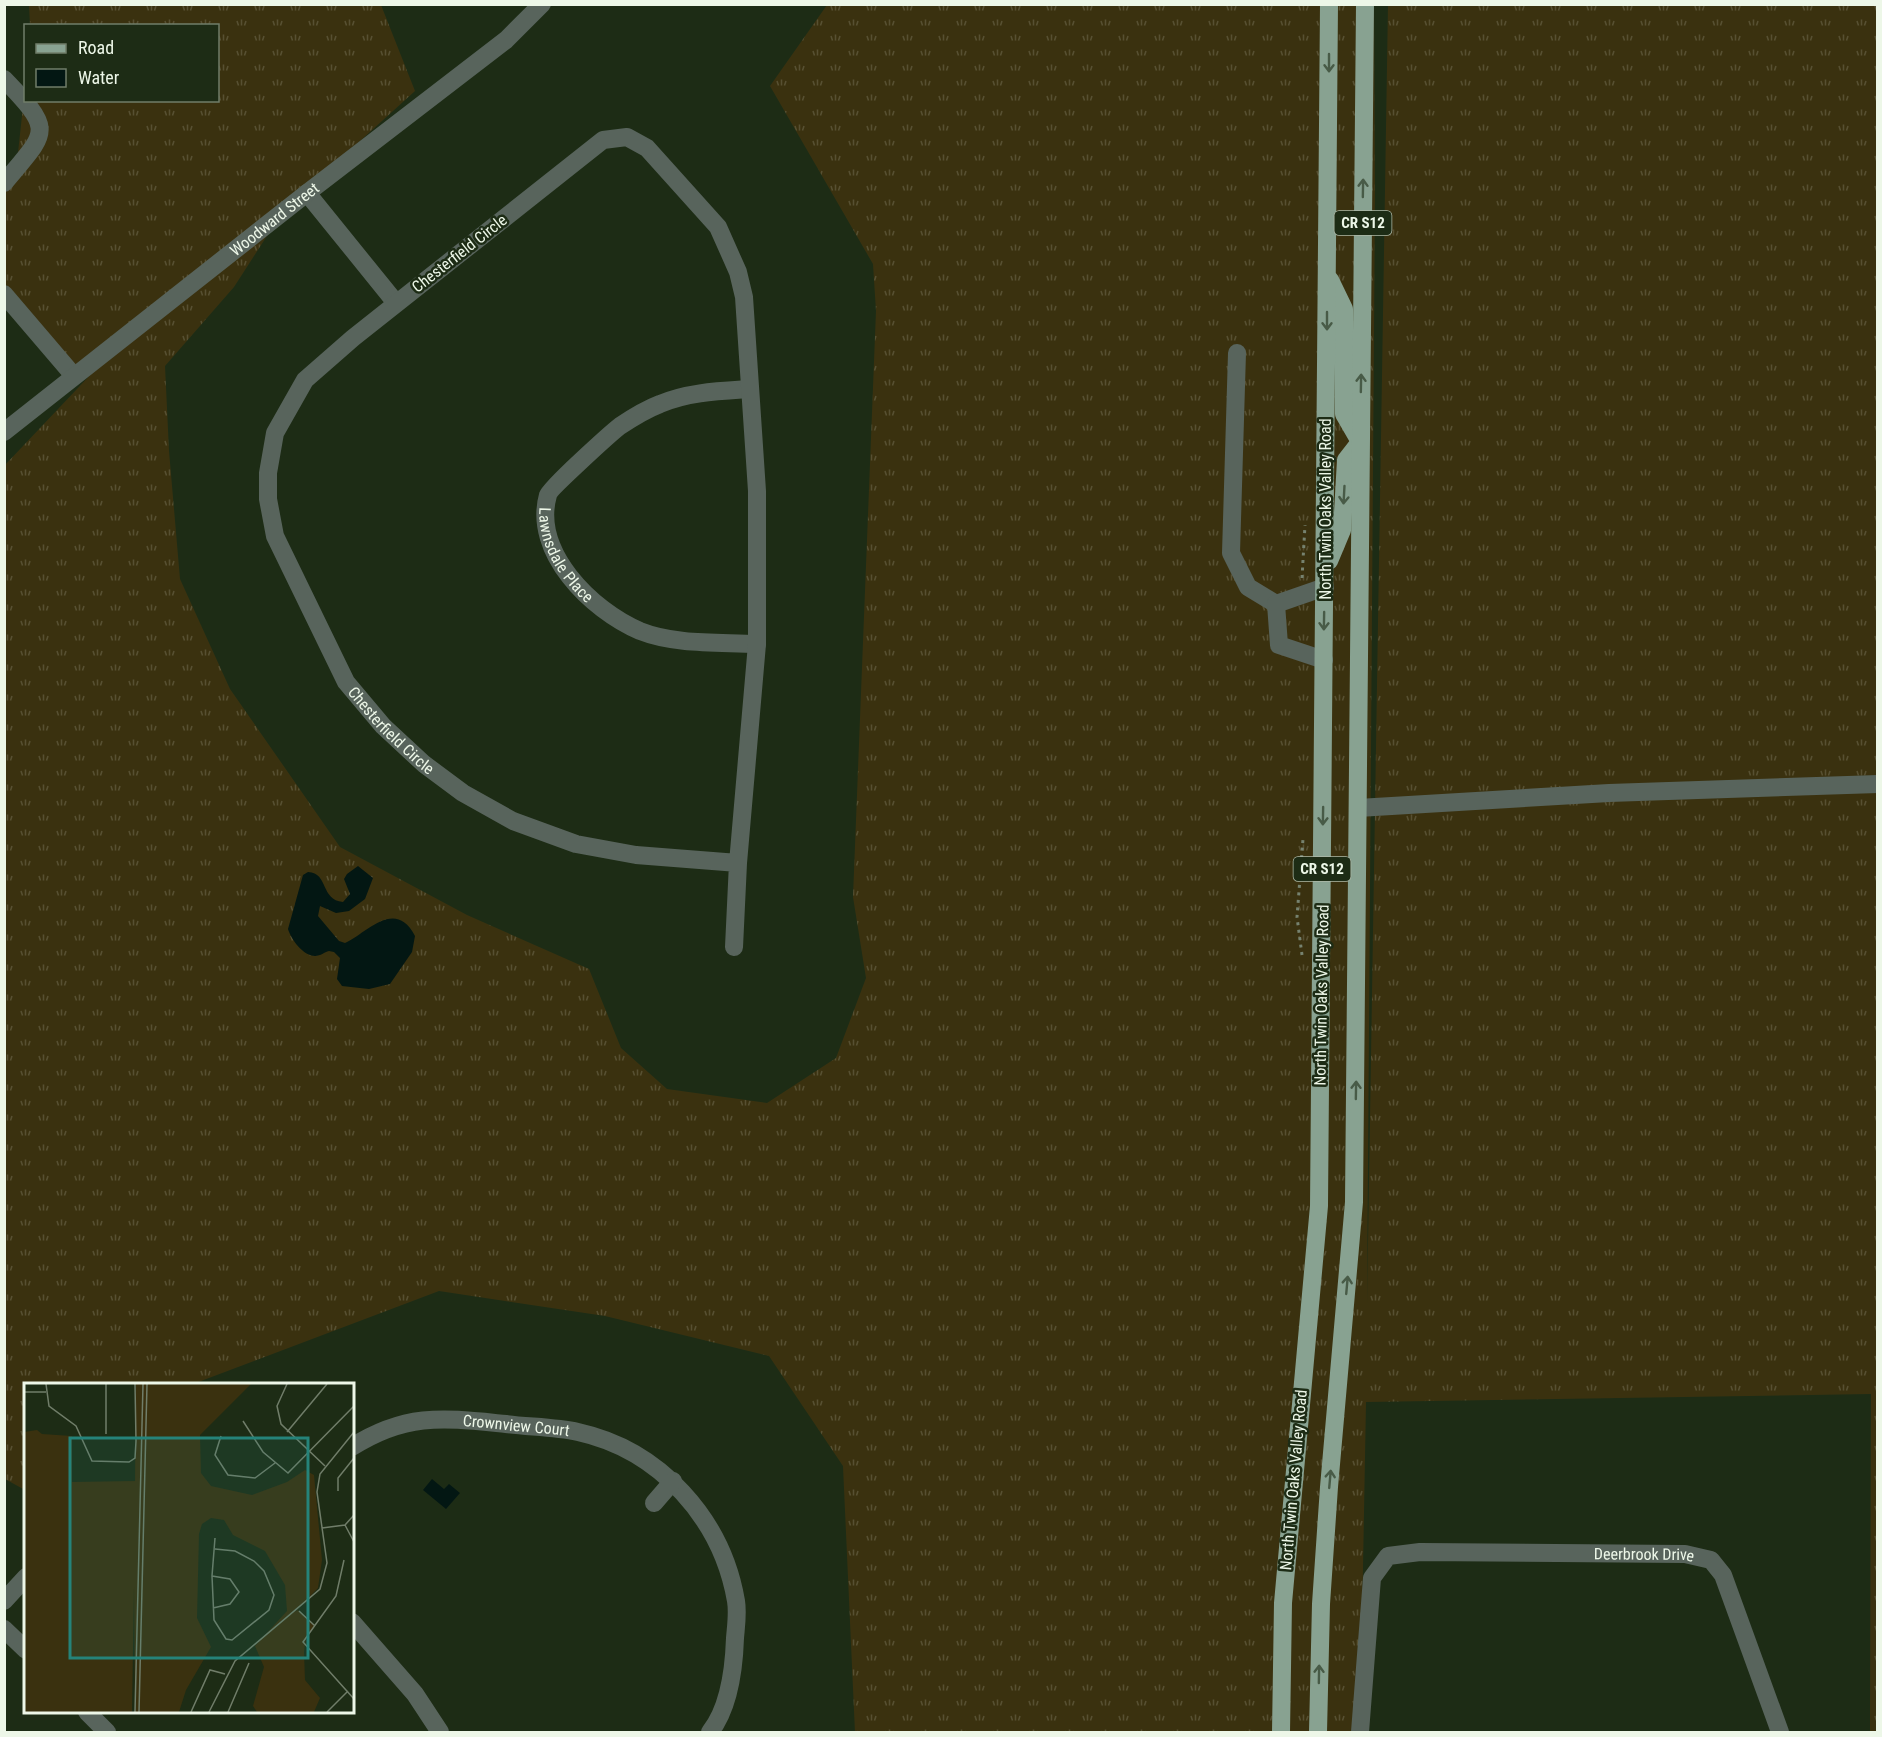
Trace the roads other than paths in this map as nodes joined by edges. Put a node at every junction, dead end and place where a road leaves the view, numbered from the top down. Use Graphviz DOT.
graph roads {
  1 [pos="542,4"];
  2 [pos="1329,4"];
  3 [pos="1365,4"];
  4 [pos="4,80"];
  5 [pos="24,100"];
  6 [pos="26,102"];
  7 [pos="4,183"];
  8 [pos="307,193"];
  9 [pos="1327,273"];
  10 [pos="4,294"];
  11 [pos="396,303"];
  12 [pos="1237,353"];
  13 [pos="74,376"];
  14 [pos="750,389"];
  15 [pos="4,432"];
  16 [pos="1360,442"];
  17 [pos="1325,579"];
  18 [pos="1276,604"];
  19 [pos="757,644"];
  20 [pos="1324,660"];
  21 [pos="1878,784"];
  22 [pos="1359,808"];
  23 [pos="738,863"];
  24 [pos="734,947"];
  25 [pos="354,1446"];
  26 [pos="673,1481"];
  27 [pos="654,1503"];
  28 [pos="24,1579"];
  29 [pos="4,1601"];
  30 [pos="354,1624"];
  31 [pos="4,1629"];
  32 [pos="24,1648"];
  33 [pos="88,1713"];
  34 [pos="107,1732"];
  35 [pos="440,1732"];
  36 [pos="710,1732"];
  37 [pos="1281,1732"];
  38 [pos="1318,1732"];
  39 [pos="1360,1732"];
  40 [pos="1780,1732"];
  1 -- 8 [label="street, Woodward Street"];
  2 -- 9 [label="main road, North Twin Oaks Valley Road / CR S12, one-way"];
  16 -- 3 [label="main road, North Twin Oaks Valley Road / CR S12, one-way"];
  4 -- 5 [label="street"];
  6 -- 7 [label="street"];
  8 -- 11 [label="street"];
  8 -- 13 [label="street, Woodward Street"];
  9 -- 16 [label="main road"];
  9 -- 17 [label="main road, North Twin Oaks Valley Road / CR S12, one-way"];
  10 -- 13 [label="street"];
  11 -- 14 [label="street, Chesterfield Circle"];
  11 -- 23 [label="street, Chesterfield Circle"];
  12 -- 18 [label="street"];
  13 -- 15 [label="street, Woodward Street"];
  14 -- 19 [label="street, Chesterfield Circle"];
  14 -- 19 [label="street, Lawnsdale Place"];
  16 -- 17 [label="main road, one-way"];
  16 -- 22 [label="main road, North Twin Oaks Valley Road / CR S12"];
  17 -- 18 [label="street"];
  17 -- 20 [label="main road, North Twin Oaks Valley Road / CR S12, one-way"];
  18 -- 20 [label="street"];
  19 -- 23 [label="street, Chesterfield Circle"];
  20 -- 37 [label="main road, North Twin Oaks Valley Road / CR S12, one-way"];
  21 -- 22 [label="street"];
  38 -- 22 [label="main road, North Twin Oaks Valley Road / CR S12, one-way"];
  23 -- 24 [label="street, Chesterfield Circle"];
  25 -- 26 [label="street, Crownview Court"];
  26 -- 27 [label="street"];
  26 -- 36 [label="street, Crownview Court"];
  28 -- 29 [label="street"];
  30 -- 35 [label="street"];
  31 -- 32 [label="street"];
  33 -- 34 [label="street"];
  39 -- 40 [label="street, Deerbrook Drive"];
}
